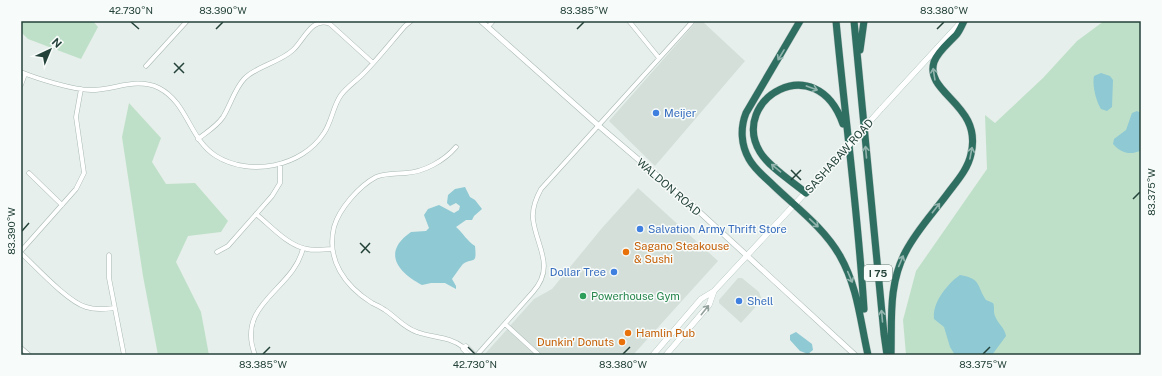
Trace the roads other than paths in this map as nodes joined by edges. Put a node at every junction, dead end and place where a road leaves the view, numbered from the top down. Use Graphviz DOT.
graph roads {
  1 [pos="187,21"];
  2 [pos="411,21"];
  3 [pos="482,21"];
  4 [pos="493,21"];
  5 [pos="629,21"];
  6 [pos="693,21"];
  7 [pos="800,21"];
  8 [pos="836,21"];
  9 [pos="854,21"];
  10 [pos="864,21"];
  11 [pos="962,21"];
  12 [pos="634,23"];
  13 [pos="488,27"];
  14 [pos="659,58"];
  15 [pos="373,63"];
  16 [pos="146,66"];
  17 [pos="859,72"];
  18 [pos="23,73"];
  19 [pos="21,85"];
  20 [pos="81,89"];
  21 [pos="599,126"];
  22 [pos="847,135"];
  23 [pos="198,139"];
  24 [pos="456,147"];
  25 [pos="280,164"];
  26 [pos="29,173"];
  27 [pos="806,193"];
  28 [pos="62,205"];
  29 [pos="795,205"];
  30 [pos="256,214"];
  31 [pos="303,248"];
  32 [pos="332,249"];
  33 [pos="21,252"];
  34 [pos="216,252"];
  35 [pos="108,255"];
  36 [pos="746,256"];
  37 [pos="714,291"];
  38 [pos="114,308"];
  39 [pos="688,315"];
  40 [pos="695,321"];
  41 [pos="505,324"];
  42 [pos="463,347"];
  43 [pos="21,348"];
  44 [pos="29,355"];
  45 [pos="124,355"];
  46 [pos="255,355"];
  47 [pos="469,355"];
  48 [pos="476,355"];
  49 [pos="539,355"];
  50 [pos="653,355"];
  51 [pos="666,355"];
  52 [pos="856,355"];
  53 [pos="868,355"];
  54 [pos="888,355"];
  55 [pos="891,355"];
  1 -- 16 [label="street"];
  2 -- 15 [label="street"];
  3 -- 13 [label="street, WALDON ROAD"];
  4 -- 13 [label="street"];
  5 -- 12 [label="street"];
  6 -- 14 [label="street"];
  7 -- 29 [label="highway, one-way"];
  8 -- 22 [label="highway, I 75"];
  9 -- 17 [label="highway, I 75"];
  10 -- 17 [label="highway"];
  11 -- 27 [label="main road, SASHABAW ROAD, bridge"];
  55 -- 11 [label="highway, one-way"];
  12 -- 14 [label="street"];
  13 -- 21 [label="street, WALDON ROAD"];
  14 -- 21 [label="street"];
  15 -- 23 [label="street"];
  15 -- 25 [label="street"];
  54 -- 17 [label="highway, I 75, one-way"];
  18 -- 19 [label="street"];
  18 -- 20 [label="street"];
  20 -- 23 [label="street"];
  20 -- 28 [label="street"];
  21 -- 36 [label="street, WALDON ROAD"];
  21 -- 41 [label="street"];
  27 -- 22 [label="highway, one-way"];
  22 -- 53 [label="highway, I 75"];
  23 -- 25 [label="street"];
  24 -- 32 [label="street"];
  25 -- 30 [label="street"];
  26 -- 28 [label="street"];
  27 -- 29 [label="main road, SASHABAW ROAD"];
  28 -- 33 [label="street"];
  29 -- 36 [label="main road, SASHABAW ROAD"];
  29 -- 53 [label="highway, one-way"];
  30 -- 31 [label="street"];
  30 -- 34 [label="street"];
  31 -- 32 [label="street"];
  31 -- 46 [label="street"];
  32 -- 42 [label="street"];
  33 -- 38 [label="street"];
  35 -- 38 [label="street"];
  36 -- 37 [label="main road, SASHABAW ROAD"];
  36 -- 52 [label="street, WALDON ROAD"];
  37 -- 39 [label="main road, SASHABAW ROAD"];
  40 -- 37 [label="main road, SASHABAW ROAD, one-way"];
  38 -- 45 [label="street"];
  39 -- 40 [label="main road"];
  39 -- 50 [label="main road, SASHABAW ROAD"];
  40 -- 51 [label="main road, SASHABAW ROAD"];
  41 -- 48 [label="street"];
  41 -- 49 [label="street"];
  42 -- 47 [label="street"];
  42 -- 48 [label="street"];
  43 -- 44 [label="street"];
}
